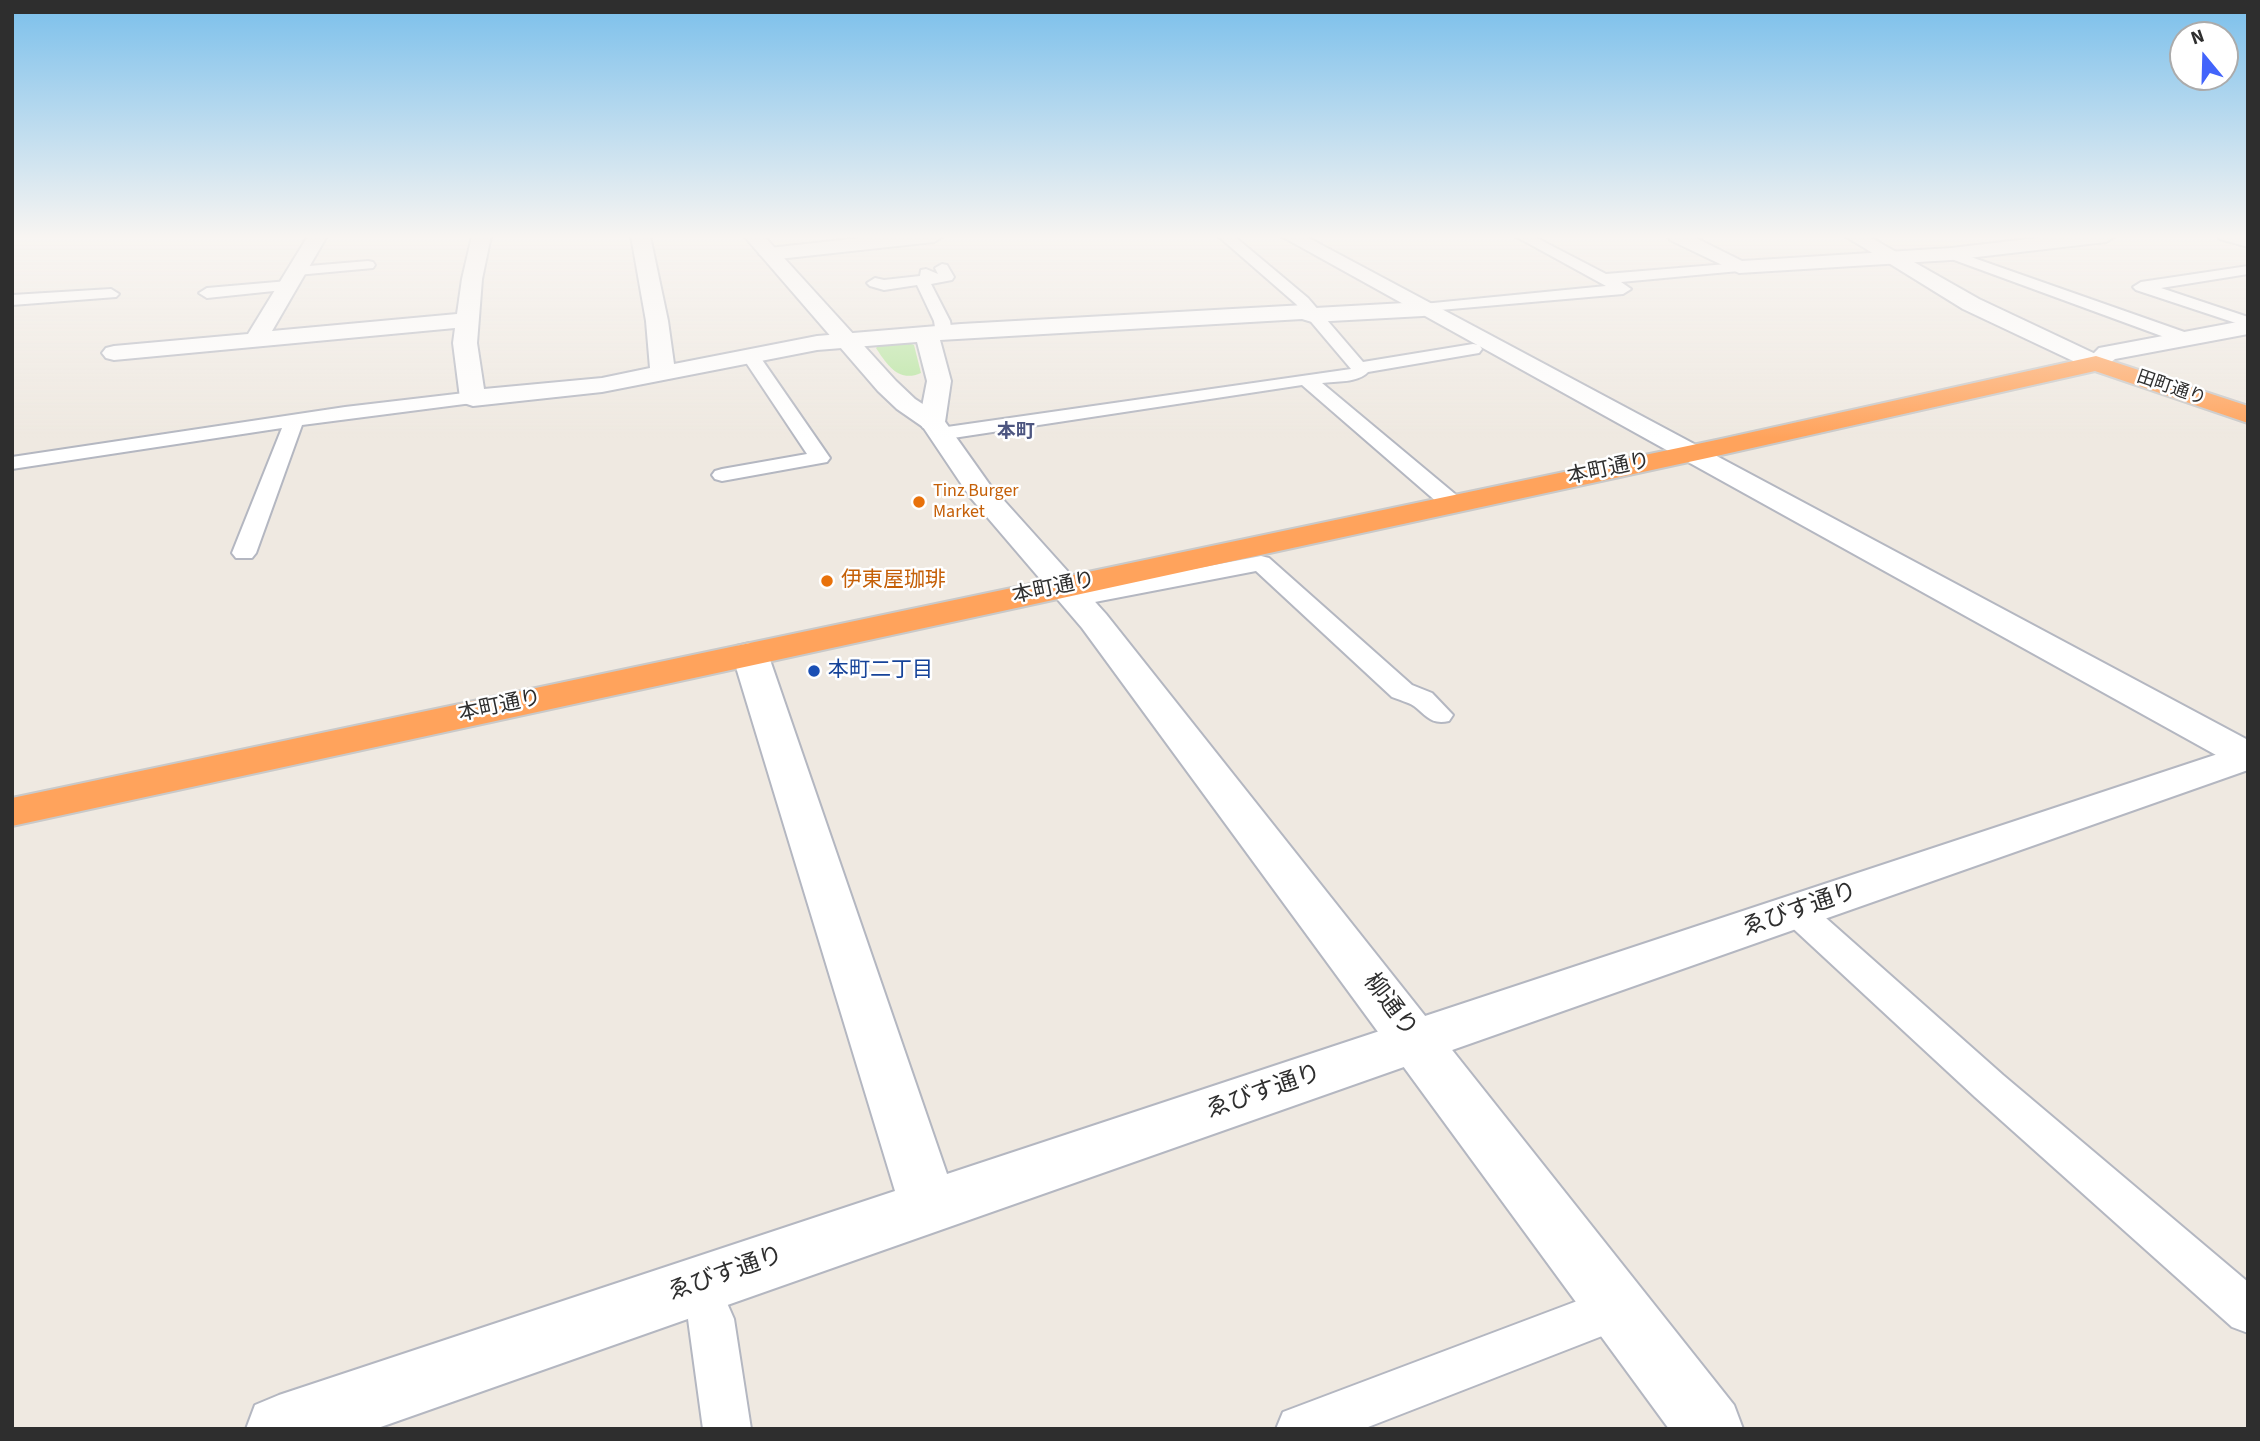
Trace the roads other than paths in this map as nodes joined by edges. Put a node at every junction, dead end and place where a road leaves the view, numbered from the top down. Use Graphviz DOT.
graph roads {
  1 [pos="278,303"];
  2 [pos="469,303"];
  3 [pos="652,303"];
  4 [pos="814,303"];
  5 [pos="935,303"];
  6 [pos="1304,303"];
  7 [pos="1413,303"];
  8 [pos="1481,303"];
  9 [pos="1971,303"];
  10 [pos="2088,303"];
  11 [pos="2188,303"];
  12 [pos="1423,309"];
  13 [pos="1312,315"];
  14 [pos="467,320"];
  15 [pos="2248,325"];
  16 [pos="935,334"];
  17 [pos="2184,338"];
  18 [pos="848,340"];
  19 [pos="255,341"];
  20 [pos="1473,348"];
  21 [pos="114,353"];
  22 [pos="750,355"];
  23 [pos="2095,363"];
  24 [pos="1359,368"];
  25 [pos="662,372"];
  26 [pos="1307,380"];
  27 [pos="473,398"];
  28 [pos="2248,415"];
  29 [pos="294,421"];
  30 [pos="936,428"];
  31 [pos="1688,453"];
  32 [pos="12,463"];
  33 [pos="722,475"];
  34 [pos="1453,503"];
  35 [pos="244,553"];
  36 [pos="1068,593"];
  37 [pos="750,654"];
  38 [pos="1439,715"];
  39 [pos="2248,756"];
  40 [pos="12,812"];
  41 [pos="1797,912"];
  42 [pos="1416,1042"];
  43 [pos="929,1206"];
  44 [pos="1617,1308"];
  45 [pos="2248,1311"];
  46 [pos="711,1319"];
  47 [pos="279,1429"];
  48 [pos="727,1429"];
  49 [pos="1300,1429"];
  50 [pos="1710,1429"];
  1 -- 19 [label="street"];
  2 -- 14 [label="street"];
  3 -- 25 [label="street"];
  4 -- 18 [label="street, 柳通り"];
  5 -- 16 [label="lane"];
  6 -- 13 [label="lane"];
  7 -- 12 [label="street"];
  8 -- 12 [label="lane"];
  9 -- 23 [label="street"];
  10 -- 17 [label="lane"];
  11 -- 15 [label="lane"];
  12 -- 13 [label="street"];
  12 -- 31 [label="street"];
  13 -- 16 [label="street"];
  13 -- 24 [label="lane"];
  14 -- 19 [label="street"];
  14 -- 27 [label="street"];
  15 -- 17 [label="street"];
  16 -- 18 [label="street"];
  16 -- 30 [label="street"];
  17 -- 23 [label="street"];
  18 -- 22 [label="street"];
  18 -- 30 [label="street, 柳通り"];
  19 -- 21 [label="street"];
  20 -- 24 [label="lane"];
  22 -- 25 [label="street"];
  22 -- 33 [label="lane"];
  23 -- 28 [label="highway, 田町通り"];
  23 -- 31 [label="highway, 本町通り"];
  24 -- 26 [label="lane"];
  25 -- 27 [label="street"];
  26 -- 30 [label="lane"];
  26 -- 34 [label="lane"];
  27 -- 29 [label="lane"];
  29 -- 32 [label="lane"];
  29 -- 35 [label="lane"];
  30 -- 36 [label="street, 柳通り"];
  31 -- 34 [label="highway, 本町通り"];
  31 -- 39 [label="street"];
  34 -- 36 [label="highway, 本町通り"];
  36 -- 37 [label="highway, 本町通り"];
  36 -- 38 [label="lane"];
  36 -- 42 [label="street, 柳通り"];
  37 -- 40 [label="highway, 本町通り"];
  37 -- 43 [label="street"];
  39 -- 41 [label="street, ゑびす通り"];
  41 -- 42 [label="street, ゑびす通り"];
  41 -- 45 [label="lane"];
  42 -- 43 [label="street, ゑびす通り"];
  42 -- 44 [label="street, 柳通り"];
  43 -- 47 [label="street, ゑびす通り"];
  44 -- 49 [label="lane"];
  44 -- 50 [label="street, 柳通り"];
  46 -- 48 [label="lane"];
}
